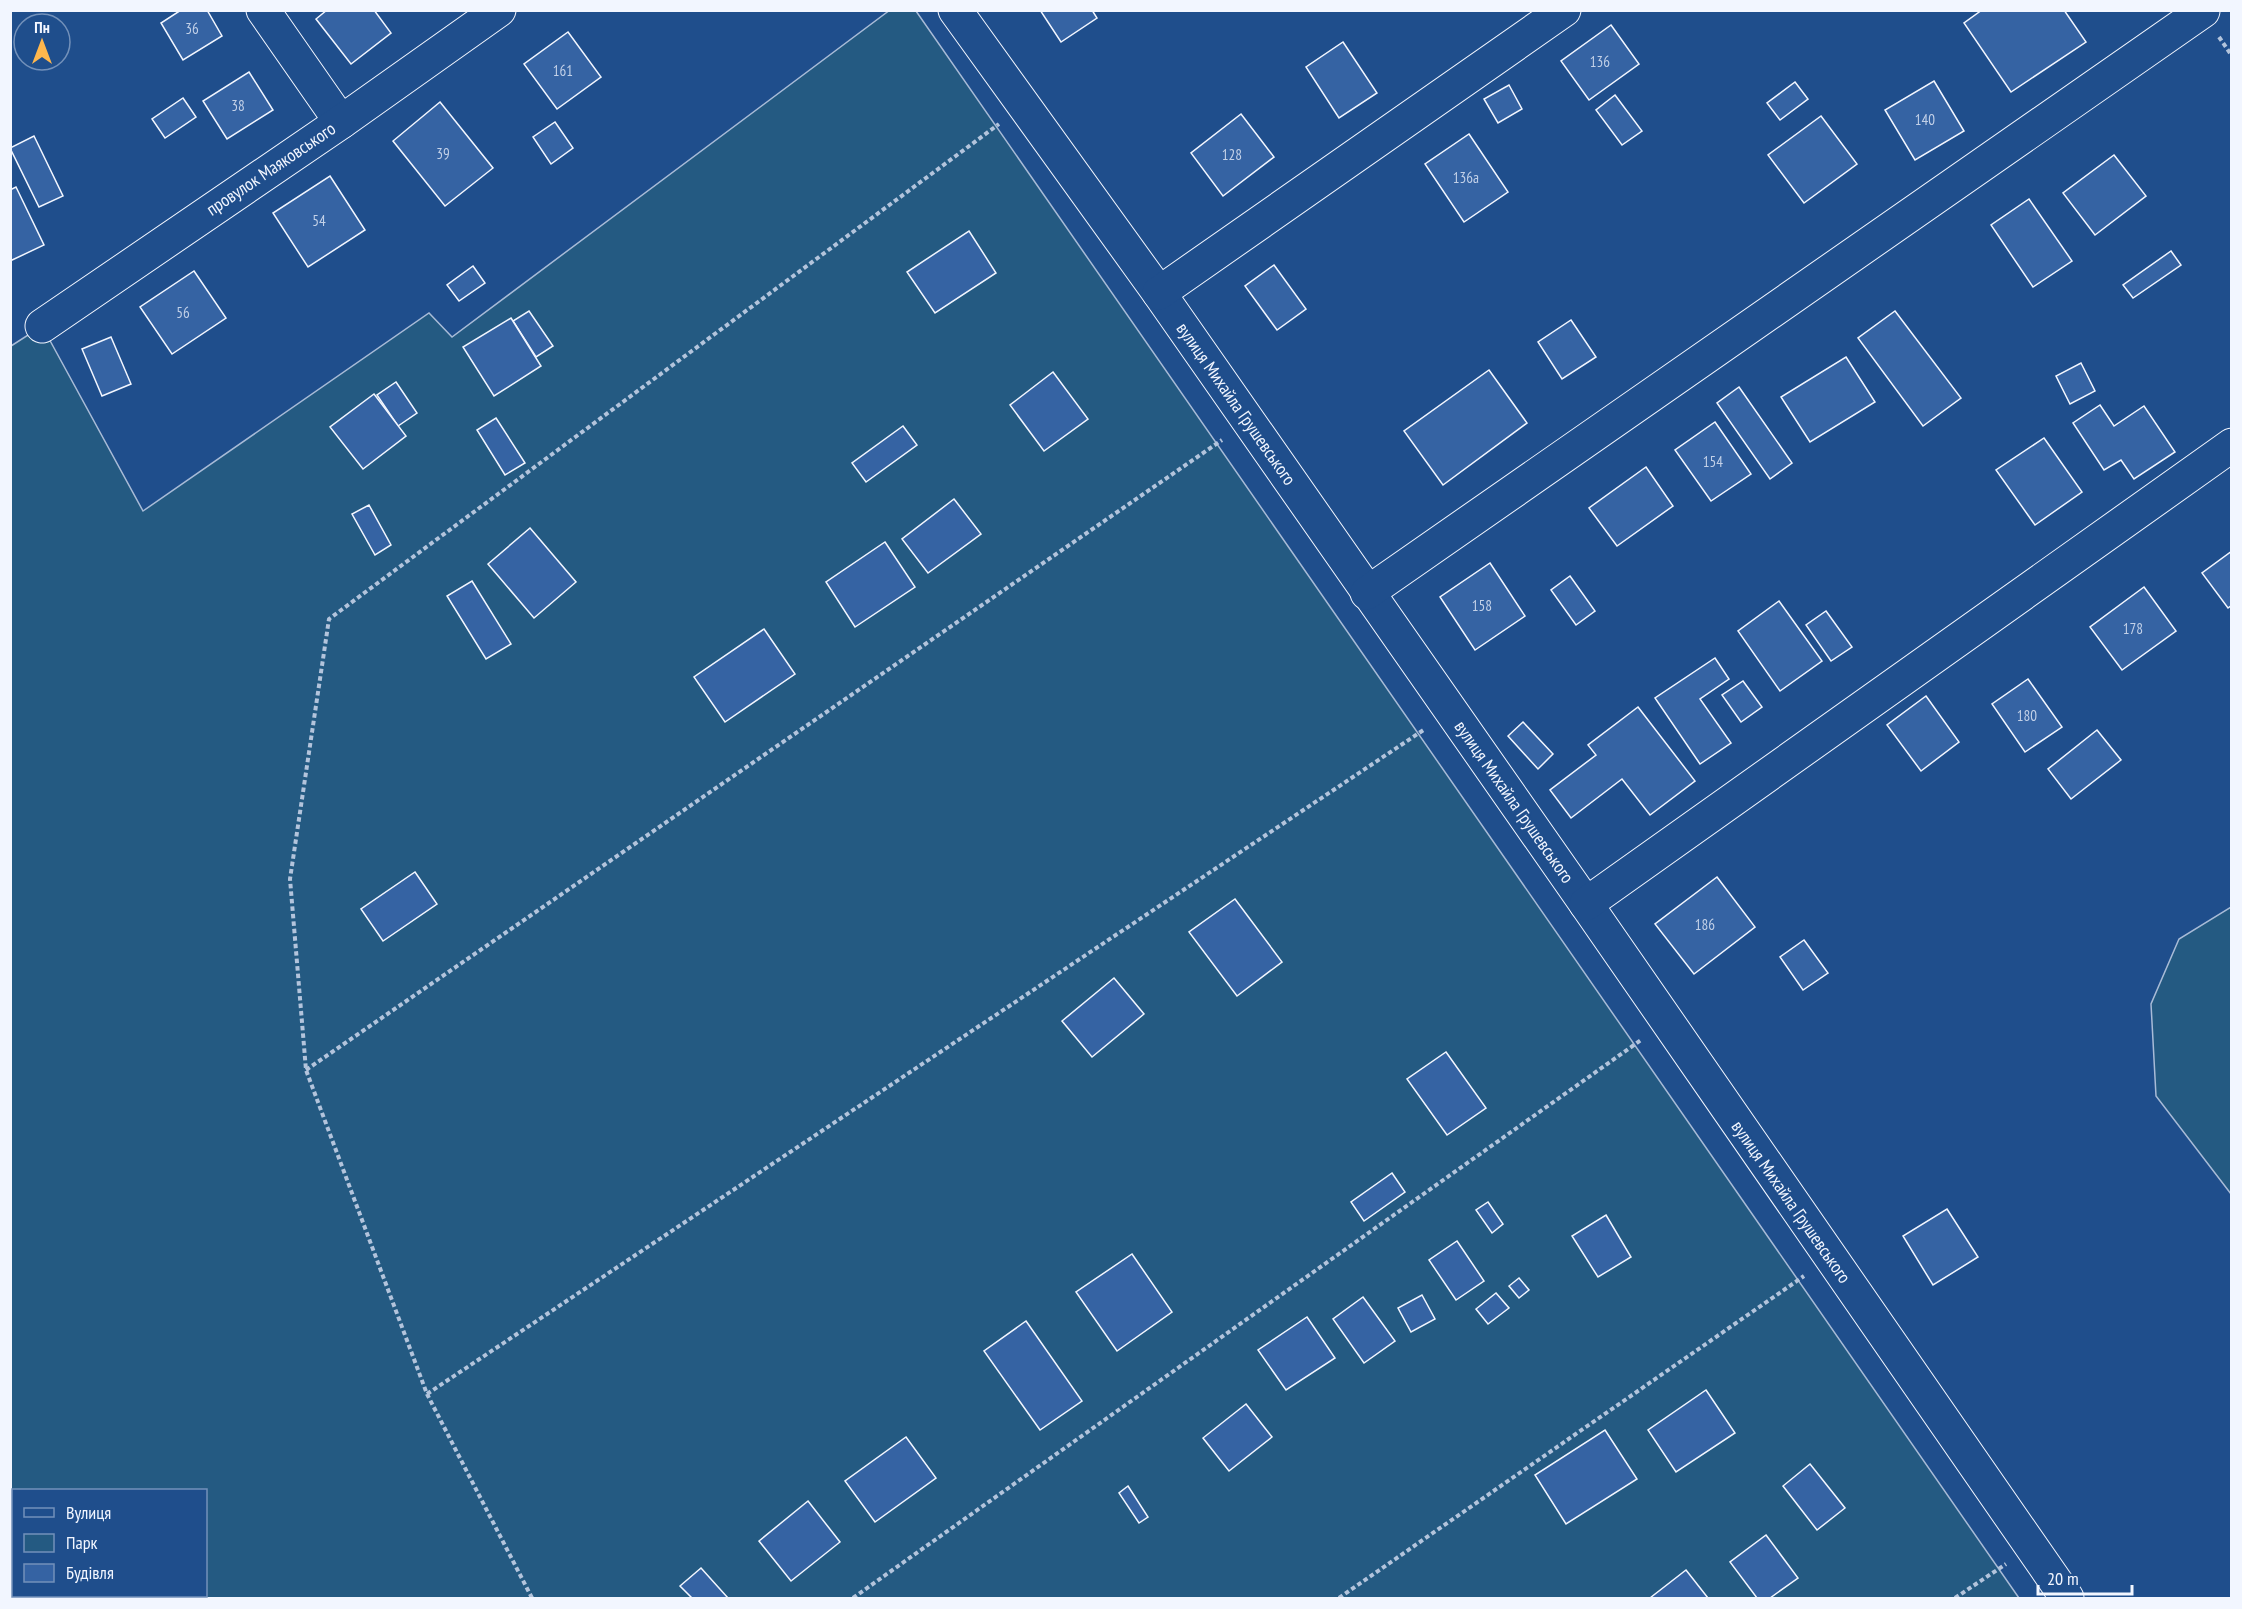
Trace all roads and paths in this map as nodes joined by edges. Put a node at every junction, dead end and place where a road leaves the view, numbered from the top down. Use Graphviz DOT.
graph roads {
  1 [pos="263,10"];
  2 [pos="499,10"];
  3 [pos="955,10"];
  4 [pos="1564,10"];
  5 [pos="2203,11"];
  6 [pos="1023,106"];
  7 [pos="341,122"];
  8 [pos="1159,293"];
  9 [pos="42,326"];
  10 [pos="1249,422"];
  11 [pos="2232,445"];
  12 [pos="1367,593"];
  13 [pos="1450,712"];
  14 [pos="1586,904"];
  15 [pos="1666,1022"];
  16 [pos="306,1070"];
  17 [pos="1830,1258"];
  18 [pos="427,1394"];
  19 [pos="2031,1547"];
  20 [pos="532,1599"];
  21 [pos="853,1599"];
  22 [pos="1339,1599"];
  23 [pos="1955,1599"];
  24 [pos="2067,1599"];
  1 -- 7 [label="street"];
  2 -- 7 [label="street, провулок Маяковського"];
  3 -- 6 [label="street, вулиця Михайла Грушевського"];
  4 -- 8 [label="street"];
  5 -- 12 [label="street"];
  6 -- 8 [label="street, вулиця Михайла Грушевського"];
  6 -- 16 [label="path"];
  7 -- 9 [label="street, провулок Маяковського"];
  8 -- 10 [label="street, вулиця Михайла Грушевського"];
  10 -- 12 [label="street, вулиця Михайла Грушевського"];
  10 -- 16 [label="path"];
  11 -- 14 [label="street"];
  12 -- 13 [label="street, вулиця Михайла Грушевського"];
  13 -- 14 [label="street, вулиця Михайла Грушевського"];
  13 -- 18 [label="path"];
  14 -- 15 [label="street, вулиця Михайла Грушевського"];
  15 -- 17 [label="street, вулиця Михайла Грушевського"];
  15 -- 21 [label="path"];
  16 -- 18 [label="path"];
  17 -- 19 [label="street, вулиця Михайла Грушевського"];
  17 -- 22 [label="path"];
  18 -- 20 [label="path"];
  19 -- 23 [label="path"];
  19 -- 24 [label="street, вулиця Михайла Грушевського"];
}
